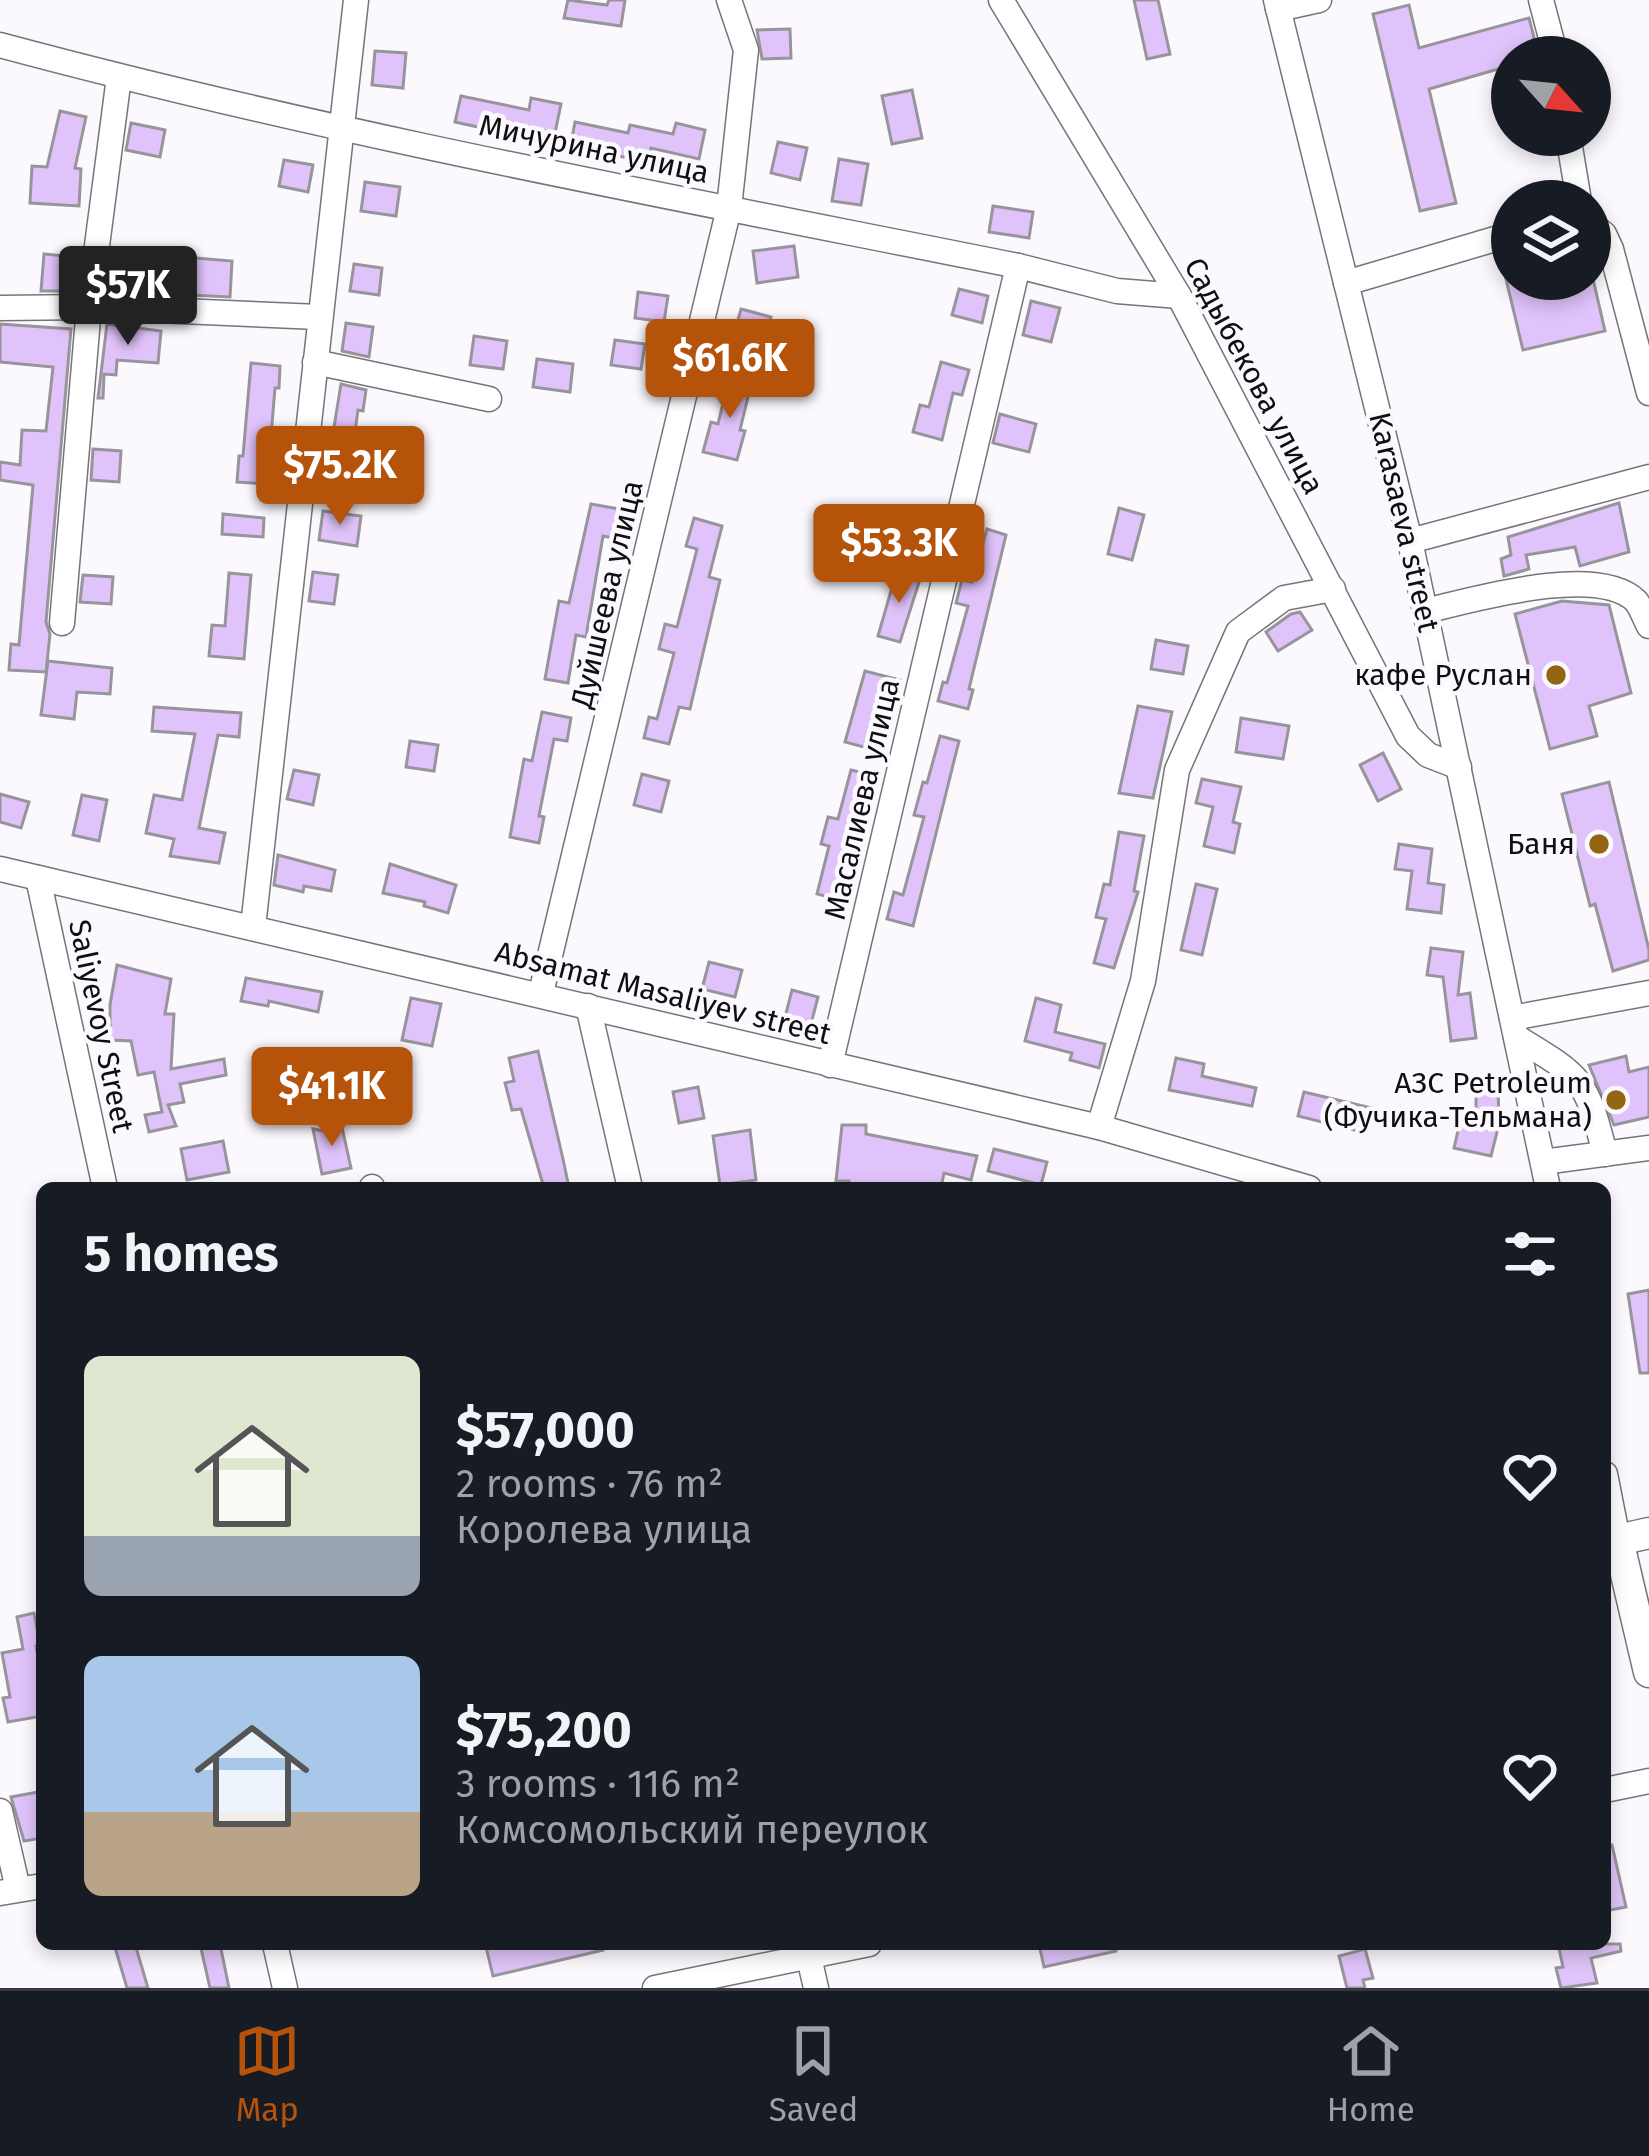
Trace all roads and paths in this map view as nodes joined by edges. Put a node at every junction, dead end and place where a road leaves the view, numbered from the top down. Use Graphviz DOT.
graph roads {
  1 [pos="356,0"];
  2 [pos="729,0"];
  3 [pos="1000,0"];
  4 [pos="1319,0"];
  5 [pos="1541,0"];
  6 [pos="1277,4"];
  7 [pos="1550,36"];
  8 [pos="0,45"];
  9 [pos="119,77"];
  10 [pos="343,128"];
  11 [pos="729,208"];
  12 [pos="1491,240"];
  13 [pos="1611,249"];
  14 [pos="1018,266"];
  15 [pos="1346,283"];
  16 [pos="1180,296"];
  17 [pos="89,307"];
  18 [pos="0,308"];
  19 [pos="320,317"];
  20 [pos="315,362"];
  21 [pos="1649,393"];
  22 [pos="489,399"];
  23 [pos="1646,470"];
  24 [pos="1410,542"];
  25 [pos="1333,589"];
  26 [pos="1425,611"];
  27 [pos="62,623"];
  28 [pos="1649,626"];
  29 [pos="1459,767"];
  30 [pos="0,869"];
  31 [pos="38,878"];
  32 [pos="253,927"];
  33 [pos="542,993"];
  34 [pos="1649,993"];
  35 [pos="588,1006"];
  36 [pos="1514,1028"];
  37 [pos="830,1065"];
  38 [pos="1099,1127"];
  39 [pos="1649,1148"];
  40 [pos="1605,1154"];
  41 [pos="1543,1162"];
  42 [pos="104,1182"];
  43 [pos="629,1182"];
  44 [pos="1288,1182"];
  45 [pos="1547,1182"];
  46 [pos="1649,1533"];
  47 [pos="1611,1541"];
  48 [pos="1649,1672"];
  49 [pos="1649,1781"];
  50 [pos="1611,1789"];
  51 [pos="0,1811"];
  52 [pos="20,1890"];
  53 [pos="276,1950"];
  54 [pos="807,1950"];
  55 [pos="285,1988"];
  56 [pos="655,1988"];
  57 [pos="816,1988"];
  1 -- 10 [label="street"];
  2 -- 11 [label="street, Дуйшеева улица"];
  3 -- 16 [label="street, Садыбекова улица"];
  4 -- 6 [label="street"];
  5 -- 7 [label="street"];
  6 -- 15 [label="street, Karasaeva street"];
  8 -- 9 [label="street, Мичурина улица"];
  9 -- 10 [label="street, Мичурина улица"];
  9 -- 17 [label="street"];
  10 -- 11 [label="street, Мичурина улица"];
  10 -- 19 [label="street"];
  11 -- 14 [label="street, Мичурина улица"];
  11 -- 33 [label="street, Дуйшеева улица"];
  12 -- 15 [label="street"];
  13 -- 21 [label="street"];
  14 -- 16 [label="street, Мичурина улица"];
  14 -- 37 [label="street, Масалиева улица"];
  15 -- 24 [label="street, Karasaeva street"];
  16 -- 25 [label="street, Садыбекова улица"];
  17 -- 18 [label="street"];
  17 -- 19 [label="street"];
  17 -- 27 [label="street"];
  19 -- 20 [label="street"];
  20 -- 22 [label="street"];
  20 -- 32 [label="street"];
  23 -- 24 [label="street"];
  24 -- 26 [label="street, Karasaeva street"];
  25 -- 29 [label="street, Садыбекова улица"];
  25 -- 38 [label="street"];
  26 -- 28 [label="street"];
  26 -- 29 [label="street, Karasaeva street"];
  29 -- 36 [label="street, Karasaeva street"];
  30 -- 31 [label="street, Absamat Masaliyev street"];
  31 -- 32 [label="street, Absamat Masaliyev street"];
  31 -- 42 [label="street, Saliyevoy Street"];
  32 -- 33 [label="street, Absamat Masaliyev street"];
  33 -- 35 [label="street, Absamat Masaliyev street"];
  34 -- 36 [label="street"];
  35 -- 37 [label="street, Absamat Masaliyev street"];
  35 -- 43 [label="street"];
  36 -- 40 [label="street"];
  36 -- 41 [label="street, Karasaeva street"];
  37 -- 38 [label="street, Absamat Masaliyev street"];
  38 -- 44 [label="street, Absamat Masaliyev street"];
  39 -- 40 [label="street"];
  40 -- 41 [label="street"];
  41 -- 45 [label="street, Karasaeva street"];
  46 -- 47 [label="main road"];
  47 -- 48 [label="main road"];
  49 -- 50 [label="street"];
  51 -- 52 [label="street"];
  53 -- 55 [label="street"];
  54 -- 56 [label="street"];
  54 -- 57 [label="street"];
}
